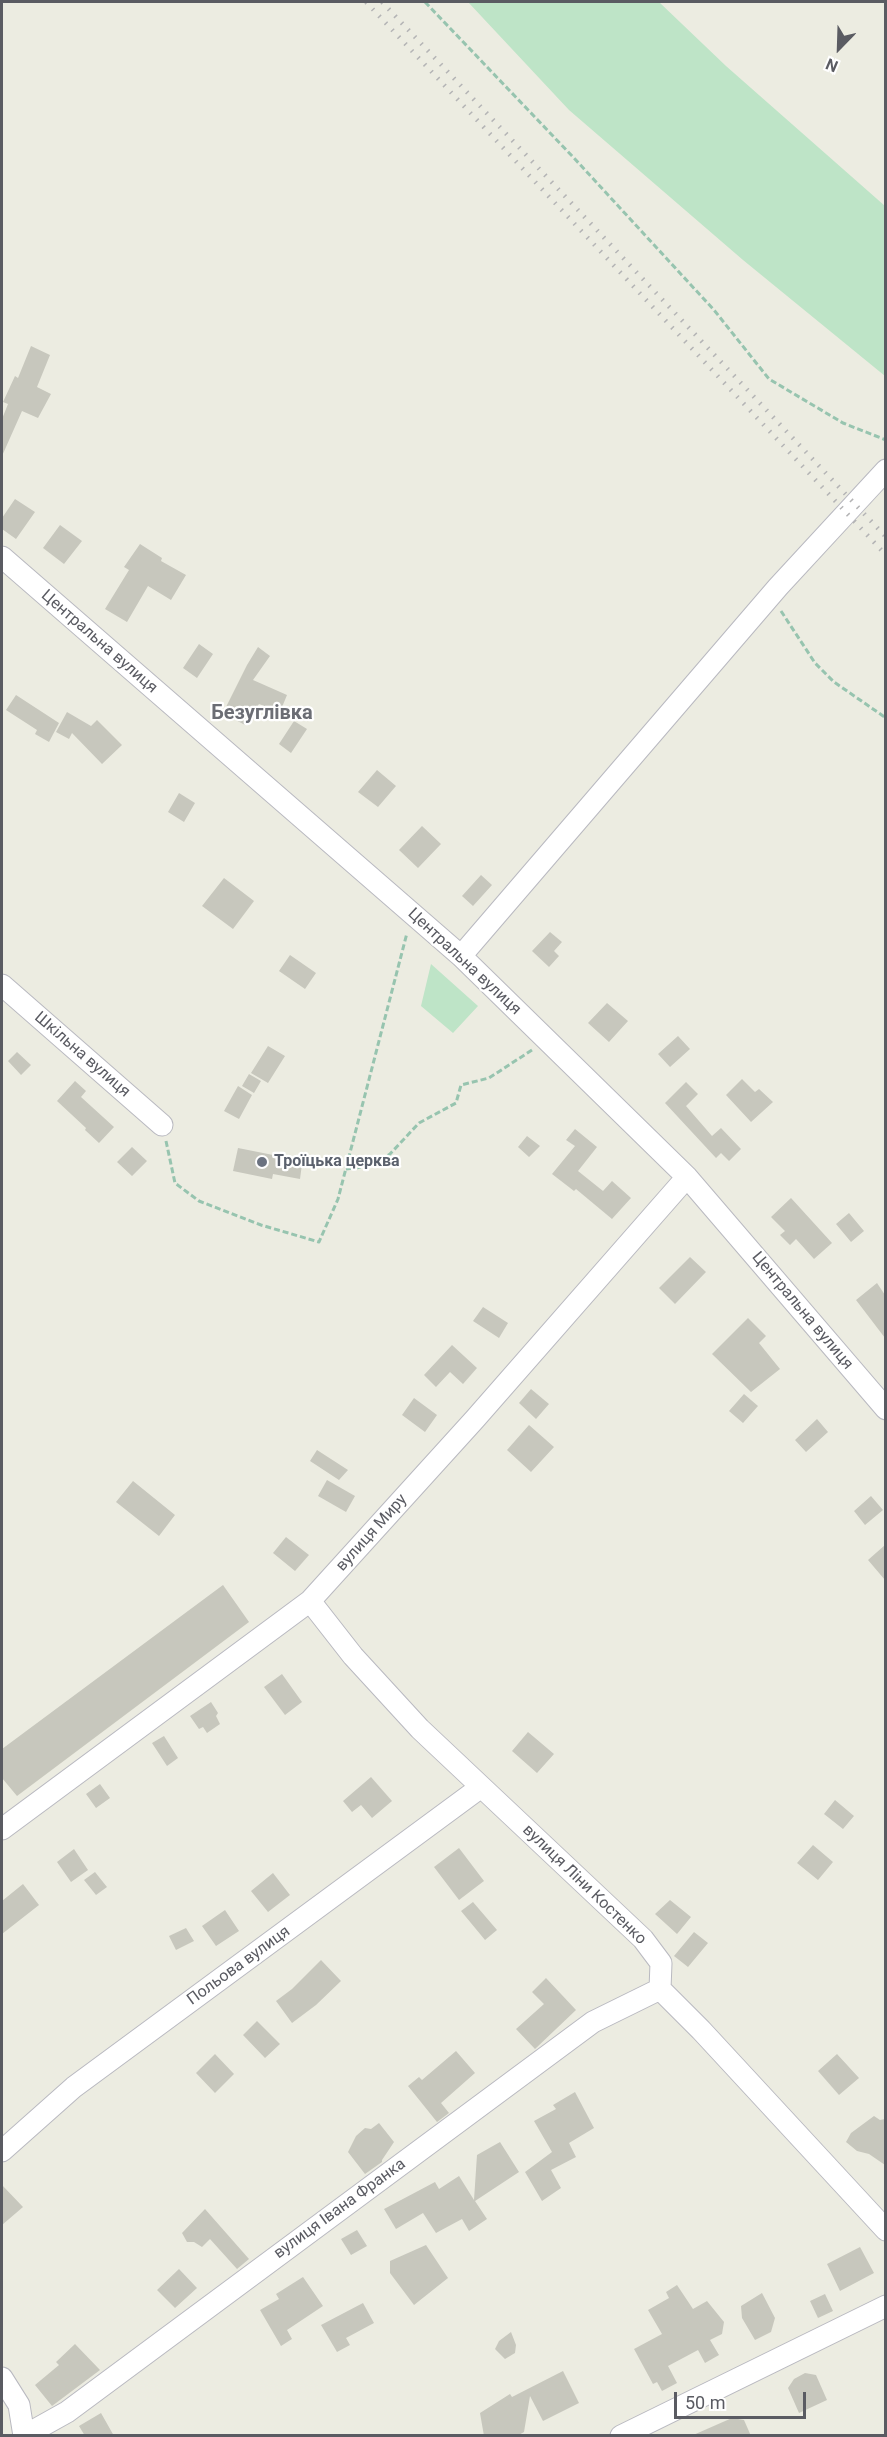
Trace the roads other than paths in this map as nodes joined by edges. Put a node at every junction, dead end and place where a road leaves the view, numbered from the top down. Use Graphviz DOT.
graph roads {
  1 [pos="885,471"];
  2 [pos="2,557"];
  3 [pos="461,956"];
  4 [pos="2,985"];
  5 [pos="162,1125"];
  6 [pos="687,1177"];
  7 [pos="885,1409"];
  8 [pos="310,1600"];
  9 [pos="481,1787"];
  10 [pos="2,1829"];
  11 [pos="660,1989"];
  12 [pos="2,2151"];
  13 [pos="885,2230"];
  14 [pos="885,2306"];
  15 [pos="2,2378"];
  16 [pos="24,2436"];
  17 [pos="621,2436"];
  1 -- 3 [label="street"];
  2 -- 3 [label="street, Центральна вулиця"];
  3 -- 6 [label="street, Центральна вулиця"];
  4 -- 5 [label="street, Шкільна вулиця"];
  6 -- 7 [label="street, Центральна вулиця"];
  6 -- 8 [label="street, вулиця Миру"];
  8 -- 9 [label="street, вулиця Ліни Костенко"];
  8 -- 10 [label="street, вулиця Миру"];
  9 -- 11 [label="street, вулиця Ліни Костенко"];
  9 -- 12 [label="street, Польова вулиця"];
  11 -- 13 [label="street"];
  11 -- 16 [label="street, вулиця Івана Франка"];
  14 -- 17 [label="street"];
  15 -- 16 [label="street"];
}
